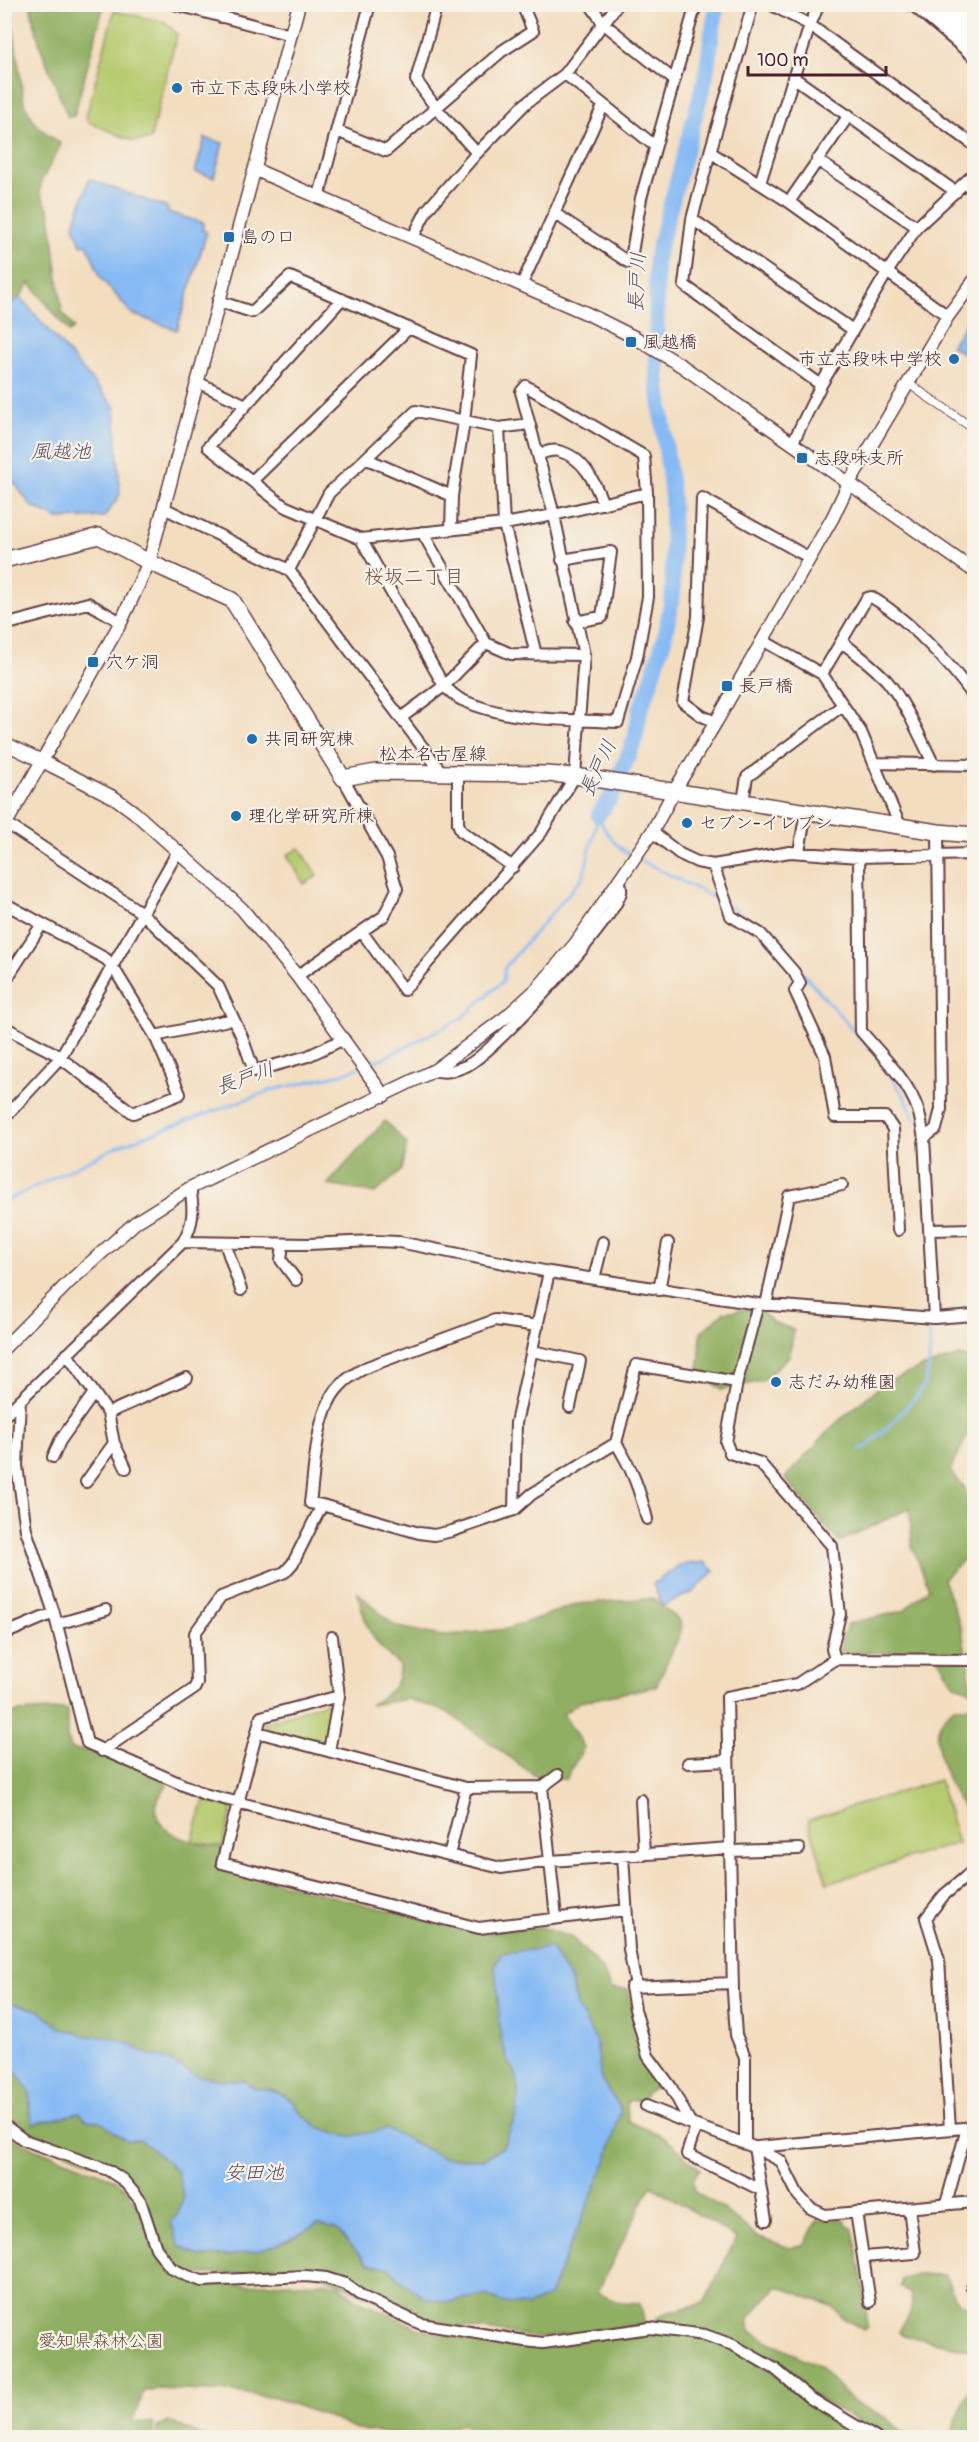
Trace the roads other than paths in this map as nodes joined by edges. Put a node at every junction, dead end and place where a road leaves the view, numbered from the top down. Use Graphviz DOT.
graph roads {
  1 [pos="174,4"];
  2 [pos="224,4"];
  3 [pos="299,4"];
  4 [pos="370,4"];
  5 [pos="434,4"];
  6 [pos="522,4"];
  7 [pos="590,4"];
  8 [pos="618,4"];
  9 [pos="696,4"];
  10 [pos="753,4"];
  11 [pos="770,4"];
  12 [pos="819,4"];
  13 [pos="916,4"];
  14 [pos="937,4"];
  15 [pos="972,4"];
  16 [pos="221,17"];
  17 [pos="957,21"];
  18 [pos="603,23"];
  19 [pos="810,25"];
  20 [pos="291,34"];
  21 [pos="975,36"];
  22 [pos="975,53"];
  23 [pos="565,74"];
  24 [pos="793,77"];
  25 [pos="674,80"];
  26 [pos="603,106"];
  27 [pos="436,108"];
  28 [pos="849,115"];
  29 [pos="337,131"];
  30 [pos="975,145"];
  31 [pos="654,146"];
  32 [pos="710,152"];
  33 [pos="477,153"];
  34 [pos="817,160"];
  35 [pos="256,170"];
  36 [pos="975,174"];
  37 [pos="760,183"];
  38 [pos="956,192"];
  39 [pos="319,196"];
  40 [pos="789,202"];
  41 [pos="554,213"];
  42 [pos="692,219"];
  43 [pos="917,227"];
  44 [pos="413,237"];
  45 [pos="886,274"];
  46 [pos="975,280"];
  47 [pos="522,284"];
  48 [pos="342,299"];
  49 [pos="218,301"];
  50 [pos="948,316"];
  51 [pos="409,328"];
  52 [pos="853,330"];
  53 [pos="196,382"];
  54 [pos="821,385"];
  55 [pos="915,388"];
  56 [pos="246,405"];
  57 [pos="464,422"];
  58 [pos="529,424"];
  59 [pos="499,429"];
  60 [pos="975,429"];
  61 [pos="793,442"];
  62 [pos="539,454"];
  63 [pos="367,459"];
  64 [pos="254,480"];
  65 [pos="849,483"];
  66 [pos="647,493"];
  67 [pos="452,496"];
  68 [pos="603,504"];
  69 [pos="164,508"];
  70 [pos="554,515"];
  71 [pos="314,519"];
  72 [pos="504,524"];
  73 [pos="451,529"];
  74 [pos="422,532"];
  75 [pos="361,539"];
  76 [pos="808,557"];
  77 [pos="4,560"];
  78 [pos="562,560"];
  79 [pos="149,562"];
  80 [pos="290,570"];
  81 [pos="975,571"];
  82 [pos="121,622"];
  83 [pos="575,622"];
  84 [pos="4,625"];
  85 [pos="762,640"];
  86 [pos="842,642"];
  87 [pos="486,643"];
  88 [pos="537,655"];
  89 [pos="584,655"];
  90 [pos="822,674"];
  91 [pos="444,686"];
  92 [pos="975,697"];
  93 [pos="843,705"];
  94 [pos="402,717"];
  95 [pos="579,720"];
  96 [pos="716,722"];
  97 [pos="4,742"];
  98 [pos="42,761"];
  99 [pos="875,763"];
  100 [pos="933,765"];
  101 [pos="975,765"];
  102 [pos="451,774"];
  103 [pos="575,776"];
  104 [pos="343,778"];
  105 [pos="673,793"];
  106 [pos="743,801"];
  107 [pos="806,811"];
  108 [pos="5,824"];
  109 [pos="900,826"];
  110 [pos="652,832"];
  111 [pos="938,832"];
  112 [pos="975,834"];
  113 [pos="178,850"];
  114 [pos="799,852"];
  115 [pos="938,854"];
  116 [pos="975,854"];
  117 [pos="859,857"];
  118 [pos="713,865"];
  119 [pos="513,867"];
  120 [pos="4,903"];
  121 [pos="142,913"];
  122 [pos="42,924"];
  123 [pos="362,932"];
  124 [pos="113,967"];
  125 [pos="297,976"];
  126 [pos="4,983"];
  127 [pos="233,1019"];
  128 [pos="4,1027"];
  129 [pos="155,1036"];
  130 [pos="344,1039"];
  131 [pos="60,1058"];
  132 [pos="384,1096"];
  133 [pos="4,1118"];
  134 [pos="924,1138"];
  135 [pos="842,1185"];
  136 [pos="190,1188"];
  137 [pos="975,1229"];
  138 [pos="898,1230"];
  139 [pos="930,1230"];
  140 [pos="183,1242"];
  141 [pos="603,1242"];
  142 [pos="225,1243"];
  143 [pos="668,1243"];
  144 [pos="283,1244"];
  145 [pos="549,1272"];
  146 [pos="594,1279"];
  147 [pos="296,1280"];
  148 [pos="241,1290"];
  149 [pos="659,1290"];
  150 [pos="762,1305"];
  151 [pos="975,1315"];
  152 [pos="929,1317"];
  153 [pos="538,1326"];
  154 [pos="4,1348"];
  155 [pos="532,1352"];
  156 [pos="67,1354"];
  157 [pos="187,1378"];
  158 [pos="737,1382"];
  159 [pos="94,1393"];
  160 [pos="20,1400"];
  161 [pos="570,1407"];
  162 [pos="108,1413"];
  163 [pos="4,1416"];
  164 [pos="114,1443"];
  165 [pos="616,1443"];
  166 [pos="52,1457"];
  167 [pos="126,1468"];
  168 [pos="86,1482"];
  169 [pos="322,1505"];
  170 [pos="514,1510"];
  171 [pos="646,1520"];
  172 [pos="106,1610"];
  173 [pos="54,1613"];
  174 [pos="57,1624"];
  175 [pos="4,1634"];
  176 [pos="332,1637"];
  177 [pos="835,1659"];
  178 [pos="975,1660"];
  179 [pos="339,1696"];
  180 [pos="257,1732"];
  181 [pos="102,1751"];
  182 [pos="329,1751"];
  183 [pos="728,1761"];
  184 [pos="688,1763"];
  185 [pos="558,1775"];
  186 [pos="542,1787"];
  187 [pos="466,1788"];
  188 [pos="640,1800"];
  189 [pos="238,1804"];
  190 [pos="799,1849"];
  191 [pos="730,1850"];
  192 [pos="449,1855"];
  193 [pos="644,1855"];
  194 [pos="623,1856"];
  195 [pos="551,1861"];
  196 [pos="975,1870"];
  197 [pos="626,1910"];
  198 [pos="556,1917"];
  199 [pos="733,1983"];
  200 [pos="636,1986"];
  201 [pos="646,2106"];
  202 [pos="4,2125"];
  203 [pos="694,2125"];
  204 [pos="971,2128"];
  205 [pos="950,2129"];
  206 [pos="750,2145"];
  207 [pos="761,2190"];
  208 [pos="975,2202"];
  209 [pos="946,2204"];
  210 [pos="909,2208"];
  211 [pos="856,2212"];
  212 [pos="765,2220"];
  213 [pos="863,2257"];
  214 [pos="870,2302"];
  215 [pos="876,2438"];
  1 -- 16 [label="street"];
  2 -- 16 [label="street"];
  3 -- 20 [label="street"];
  4 -- 29 [label="street"];
  5 -- 27 [label="street"];
  6 -- 27 [label="street"];
  7 -- 18 [label="street"];
  8 -- 18 [label="street"];
  9 -- 25 [label="street"];
  10 -- 32 [label="street"];
  11 -- 19 [label="street"];
  12 -- 19 [label="street"];
  13 -- 22 [label="main road"];
  14 -- 17 [label="main road"];
  15 -- 17 [label="street"];
  16 -- 20 [label="street"];
  17 -- 21 [label="main road"];
  18 -- 23 [label="street"];
  18 -- 25 [label="street"];
  19 -- 24 [label="street"];
  19 -- 30 [label="street"];
  20 -- 35 [label="street"];
  23 -- 26 [label="street"];
  23 -- 33 [label="street"];
  24 -- 28 [label="street"];
  24 -- 37 [label="street"];
  25 -- 31 [label="street"];
  26 -- 31 [label="street"];
  26 -- 41 [label="street"];
  27 -- 29 [label="street"];
  27 -- 33 [label="street"];
  28 -- 34 [label="street"];
  28 -- 38 [label="street"];
  29 -- 39 [label="street"];
  31 -- 41 [label="street"];
  32 -- 37 [label="street"];
  32 -- 42 [label="street"];
  33 -- 44 [label="street"];
  34 -- 40 [label="street"];
  34 -- 43 [label="street"];
  35 -- 39 [label="street"];
  35 -- 49 [label="street"];
  36 -- 38 [label="street"];
  37 -- 40 [label="street"];
  38 -- 43 [label="street"];
  39 -- 44 [label="street"];
  40 -- 45 [label="street"];
  41 -- 47 [label="street"];
  42 -- 52 [label="street"];
  42 -- 54 [label="street"];
  43 -- 45 [label="street"];
  44 -- 47 [label="street"];
  45 -- 50 [label="street"];
  45 -- 52 [label="street"];
  46 -- 50 [label="street"];
  47 -- 61 [label="street"];
  48 -- 49 [label="street"];
  48 -- 51 [label="street"];
  48 -- 56 [label="street"];
  49 -- 53 [label="street"];
  50 -- 65 [label="street"];
  51 -- 57 [label="street"];
  51 -- 64 [label="street"];
  52 -- 54 [label="street"];
  53 -- 56 [label="street"];
  53 -- 69 [label="street"];
  54 -- 61 [label="street"];
  55 -- 60 [label="street"];
  56 -- 64 [label="street"];
  57 -- 59 [label="street"];
  57 -- 63 [label="street"];
  57 -- 67 [label="street"];
  58 -- 59 [label="street"];
  58 -- 62 [label="street"];
  58 -- 66 [label="street"];
  59 -- 72 [label="street"];
  61 -- 65 [label="street"];
  62 -- 68 [label="street"];
  62 -- 70 [label="street"];
  63 -- 67 [label="street"];
  63 -- 71 [label="street"];
  64 -- 71 [label="street"];
  65 -- 76 [label="street"];
  65 -- 81 [label="street"];
  66 -- 68 [label="street"];
  66 -- 95 [label="street"];
  67 -- 73 [label="street"];
  68 -- 70 [label="street"];
  69 -- 79 [label="street"];
  69 -- 80 [label="street"];
  70 -- 72 [label="street"];
  70 -- 78 [label="street"];
  71 -- 75 [label="street"];
  71 -- 80 [label="street"];
  72 -- 73 [label="street"];
  72 -- 88 [label="street"];
  73 -- 74 [label="street"];
  74 -- 75 [label="street"];
  74 -- 87 [label="street"];
  75 -- 91 [label="street"];
  76 -- 85 [label="street"];
  76 -- 96 [label="street"];
  77 -- 79 [label="main road"];
  78 -- 83 [label="street"];
  78 -- 83 [label="street"];
  79 -- 82 [label="street"];
  79 -- 104 [label="main road"];
  80 -- 94 [label="street"];
  82 -- 84 [label="street"];
  82 -- 98 [label="street"];
  83 -- 89 [label="street"];
  85 -- 90 [label="street"];
  85 -- 96 [label="street"];
  86 -- 90 [label="street"];
  86 -- 92 [label="street"];
  86 -- 100 [label="street"];
  87 -- 88 [label="street"];
  87 -- 91 [label="street"];
  88 -- 89 [label="street"];
  89 -- 95 [label="street"];
  90 -- 93 [label="street"];
  91 -- 94 [label="street"];
  91 -- 95 [label="street"];
  93 -- 99 [label="street"];
  93 -- 106 [label="street"];
  94 -- 102 [label="street"];
  95 -- 103 [label="street"];
  96 -- 105 [label="street"];
  97 -- 98 [label="street"];
  98 -- 108 [label="street"];
  98 -- 113 [label="street"];
  99 -- 100 [label="street"];
  99 -- 109 [label="street"];
  100 -- 101 [label="street"];
  102 -- 103 [label="main road, 松本名古屋線"];
  102 -- 104 [label="main road, 松本名古屋線"];
  102 -- 119 [label="street"];
  103 -- 105 [label="main road, 松本名古屋線"];
  103 -- 119 [label="street"];
  104 -- 123 [label="street"];
  105 -- 106 [label="main road, 松本名古屋線"];
  105 -- 110 [label="street"];
  106 -- 107 [label="main road, 松本名古屋線"];
  107 -- 109 [label="main road, 松本名古屋線"];
  107 -- 114 [label="street"];
  108 -- 121 [label="street"];
  109 -- 111 [label="main road, 松本名古屋線"];
  110 -- 118 [label="street"];
  110 -- 132 [label="street"];
  111 -- 112 [label="main road, 松本名古屋線"];
  111 -- 115 [label="street"];
  113 -- 121 [label="street"];
  113 -- 125 [label="street"];
  114 -- 117 [label="street"];
  114 -- 118 [label="street"];
  115 -- 116 [label="street"];
  115 -- 117 [label="street"];
  115 -- 134 [label="street"];
  117 -- 134 [label="street"];
  118 -- 138 [label="street"];
  119 -- 123 [label="street"];
  120 -- 122 [label="street"];
  121 -- 124 [label="street"];
  121 -- 127 [label="street"];
  122 -- 124 [label="street"];
  122 -- 126 [label="street"];
  123 -- 125 [label="street"];
  124 -- 129 [label="street"];
  124 -- 131 [label="street"];
  125 -- 130 [label="street"];
  127 -- 129 [label="street"];
  127 -- 130 [label="street"];
  128 -- 131 [label="street"];
  129 -- 131 [label="street"];
  130 -- 132 [label="street"];
  131 -- 133 [label="street"];
  132 -- 136 [label="street"];
  134 -- 139 [label="street"];
  135 -- 150 [label="street"];
  136 -- 140 [label="street"];
  136 -- 154 [label="street"];
  137 -- 139 [label="street"];
  139 -- 152 [label="street"];
  140 -- 142 [label="street"];
  140 -- 156 [label="street"];
  141 -- 146 [label="street"];
  142 -- 144 [label="street"];
  142 -- 148 [label="street"];
  143 -- 149 [label="street"];
  144 -- 145 [label="street"];
  144 -- 147 [label="street"];
  145 -- 146 [label="street"];
  145 -- 153 [label="street"];
  146 -- 149 [label="street"];
  149 -- 150 [label="street"];
  150 -- 152 [label="street"];
  150 -- 158 [label="street"];
  151 -- 152 [label="street"];
  153 -- 155 [label="street"];
  153 -- 169 [label="street"];
  155 -- 161 [label="street"];
  155 -- 170 [label="street"];
  156 -- 159 [label="street"];
  156 -- 160 [label="street"];
  157 -- 162 [label="street"];
  158 -- 165 [label="street"];
  158 -- 177 [label="street"];
  159 -- 162 [label="street"];
  159 -- 166 [label="street"];
  160 -- 163 [label="street"];
  160 -- 173 [label="street"];
  162 -- 164 [label="street"];
  164 -- 167 [label="street"];
  164 -- 168 [label="street"];
  165 -- 170 [label="street"];
  165 -- 171 [label="street"];
  169 -- 170 [label="street"];
  169 -- 181 [label="street"];
  172 -- 174 [label="street"];
  173 -- 174 [label="street"];
  173 -- 175 [label="street"];
  174 -- 181 [label="street"];
  176 -- 179 [label="street"];
  177 -- 178 [label="street"];
  177 -- 183 [label="street"];
  179 -- 180 [label="street"];
  179 -- 182 [label="street"];
  180 -- 182 [label="street"];
  180 -- 189 [label="street"];
  181 -- 189 [label="street"];
  182 -- 187 [label="street"];
  183 -- 184 [label="street"];
  183 -- 191 [label="street"];
  185 -- 186 [label="street"];
  186 -- 187 [label="street"];
  186 -- 195 [label="street"];
  187 -- 192 [label="street"];
  188 -- 193 [label="street"];
  189 -- 192 [label="street"];
  189 -- 198 [label="street"];
  190 -- 191 [label="street"];
  191 -- 193 [label="street"];
  191 -- 199 [label="street"];
  192 -- 195 [label="street"];
  193 -- 194 [label="street"];
  194 -- 195 [label="street"];
  194 -- 197 [label="street"];
  195 -- 198 [label="street"];
  196 -- 205 [label="street"];
  197 -- 198 [label="street"];
  197 -- 200 [label="street"];
  199 -- 200 [label="street"];
  199 -- 206 [label="street"];
  200 -- 203 [label="street"];
  201 -- 203 [label="street"];
  202 -- 215 [label="street"];
  203 -- 206 [label="street"];
  203 -- 207 [label="street"];
  204 -- 205 [label="street"];
  204 -- 209 [label="street"];
  205 -- 206 [label="street"];
  206 -- 207 [label="street"];
  206 -- 211 [label="street"];
  207 -- 212 [label="street"];
  208 -- 209 [label="street"];
  209 -- 210 [label="street"];
  210 -- 211 [label="street"];
  210 -- 213 [label="street"];
  211 -- 213 [label="street"];
  213 -- 214 [label="street"];
}
